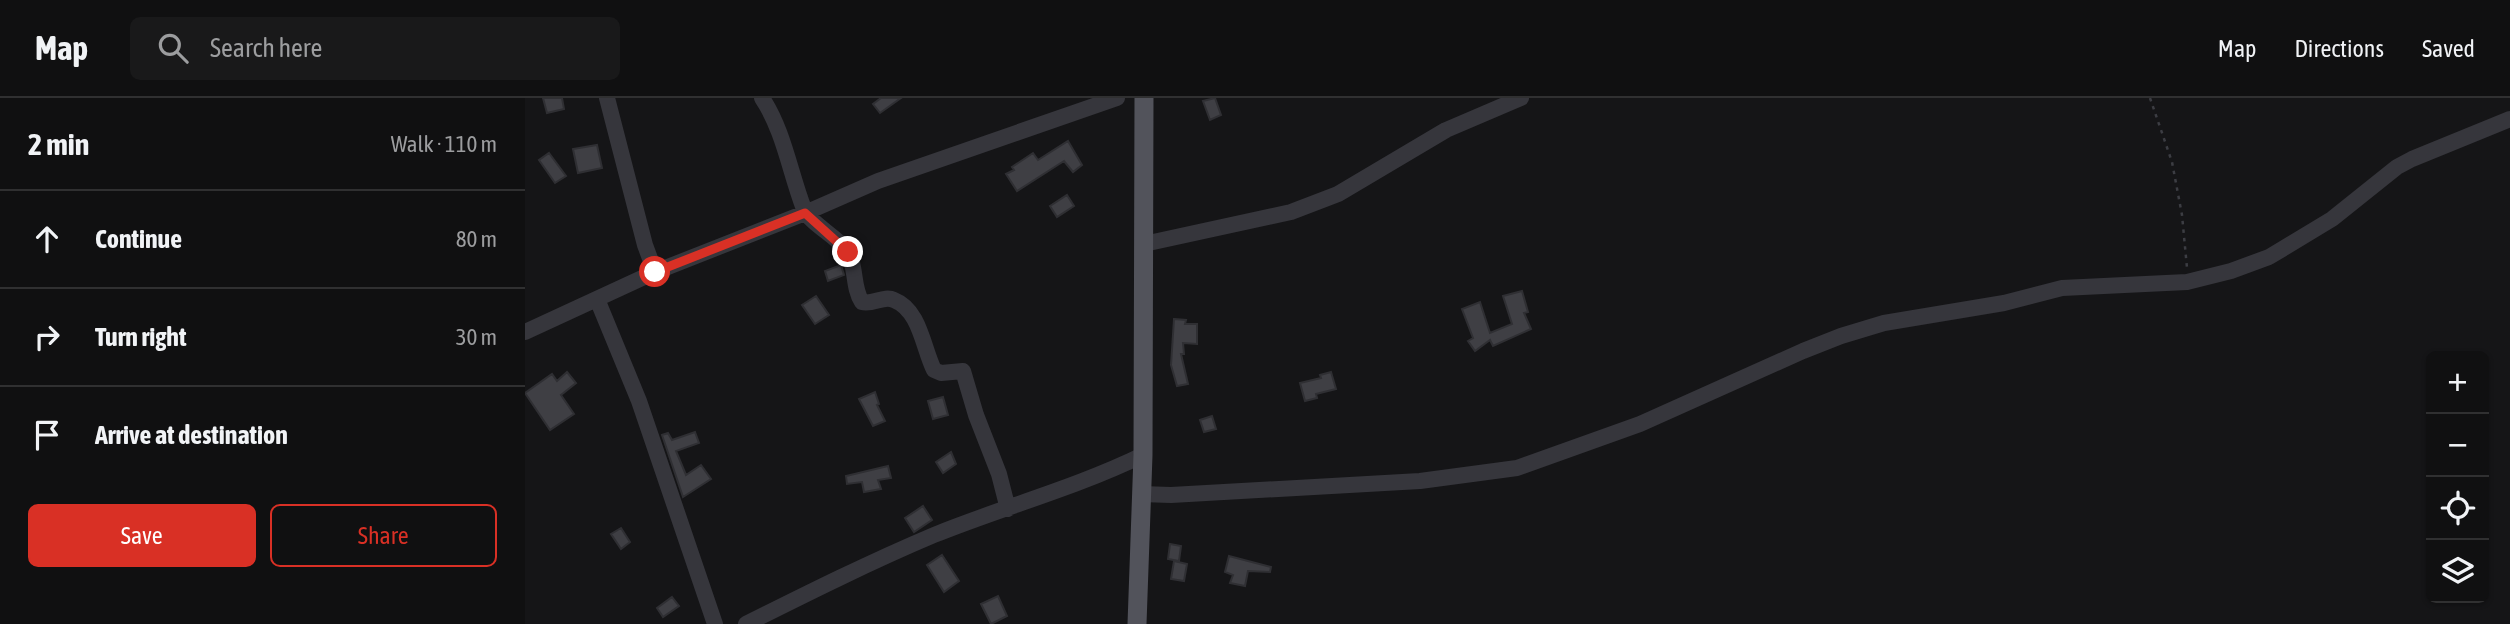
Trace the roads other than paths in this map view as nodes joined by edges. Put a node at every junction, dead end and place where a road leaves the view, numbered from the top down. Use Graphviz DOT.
graph roads {
  1 [pos="607,98"];
  2 [pos="762,98"];
  3 [pos="1117,98"];
  4 [pos="1144,98"];
  5 [pos="1521,98"];
  6 [pos="2510,119"];
  7 [pos="805,213"];
  8 [pos="1144,244"];
  9 [pos="655,272"];
  10 [pos="597,299"];
  11 [pos="525,332"];
  12 [pos="1143,455"];
  13 [pos="1141,494"];
  14 [pos="1008,509"];
  15 [pos="715,624"];
  16 [pos="746,624"];
  17 [pos="1137,624"];
  1 -- 9 [label="street"];
  2 -- 7 [label="street"];
  3 -- 7 [label="street"];
  4 -- 8 [label="main road"];
  5 -- 8 [label="street"];
  6 -- 13 [label="street"];
  7 -- 9 [label="street"];
  7 -- 14 [label="street"];
  8 -- 12 [label="main road"];
  9 -- 10 [label="street"];
  10 -- 11 [label="street"];
  10 -- 15 [label="street"];
  12 -- 13 [label="main road"];
  12 -- 14 [label="street"];
  13 -- 17 [label="main road"];
  14 -- 16 [label="street"];
}
